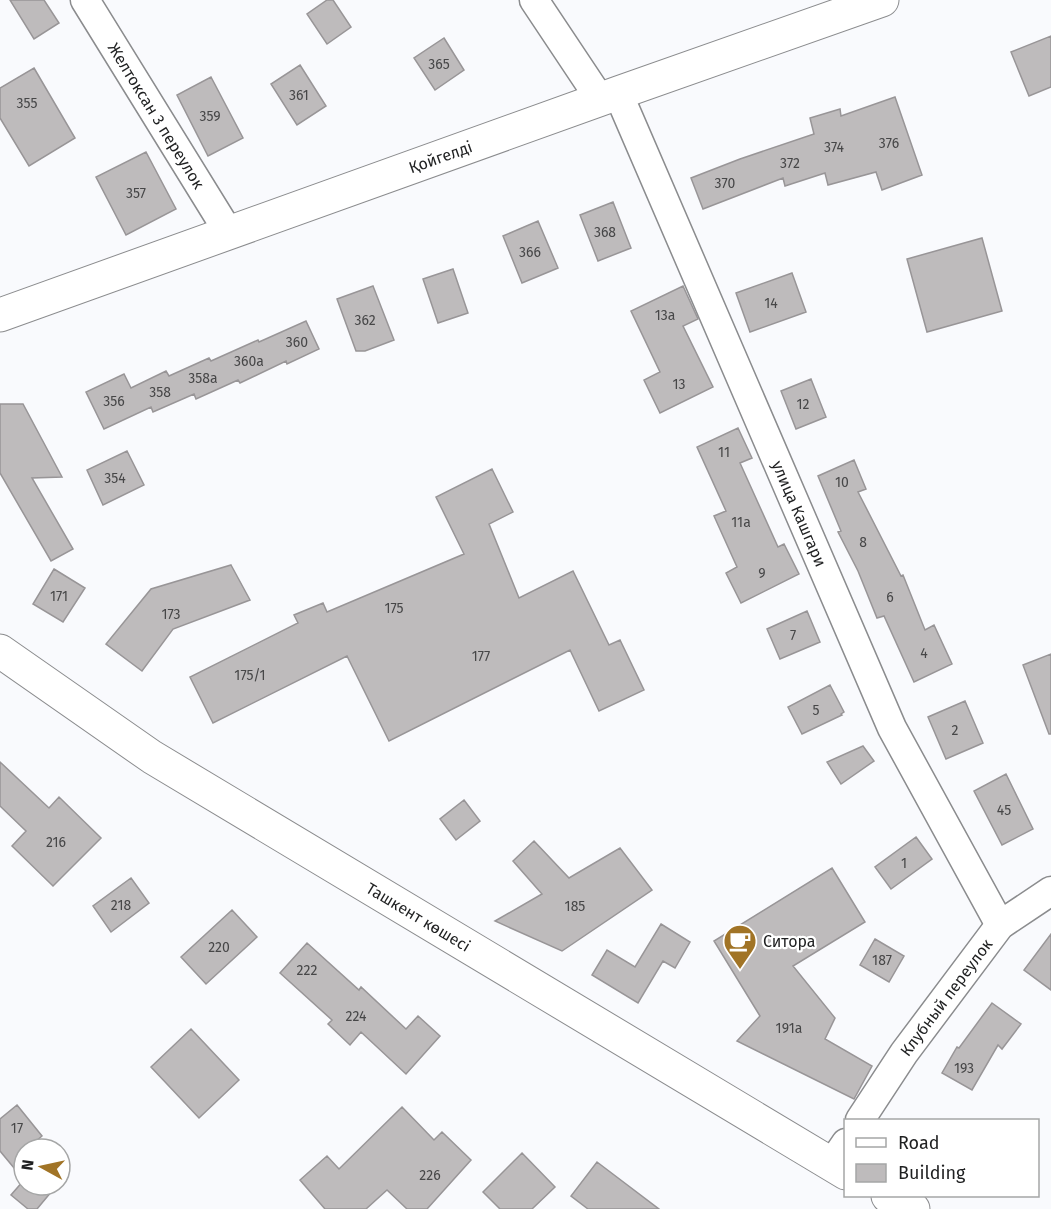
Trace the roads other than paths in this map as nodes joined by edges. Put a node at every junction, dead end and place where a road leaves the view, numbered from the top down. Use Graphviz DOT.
graph roads {
  1 [pos="85,0"];
  2 [pos="534,0"];
  3 [pos="882,0"];
  4 [pos="609,96"];
  5 [pos="229,233"];
  6 [pos="0,315"];
  7 [pos="0,651"];
  8 [pos="1051,891"];
  9 [pos="1000,925"];
  10 [pos="861,1119"];
  11 [pos="841,1160"];
  12 [pos="890,1197"];
  13 [pos="913,1209"];
  1 -- 5 [label="street, Желтоксан 3 переулок"];
  2 -- 4 [label="street, улица Кашгари"];
  3 -- 4 [label="main road, Қойгелді"];
  4 -- 5 [label="main road, Қойгелді"];
  4 -- 9 [label="street, улица Кашгари"];
  5 -- 6 [label="main road, Қойгелді"];
  7 -- 11 [label="main road, Ташкент көшесі"];
  8 -- 9 [label="street, Клубный переулок"];
  9 -- 10 [label="street, Клубный переулок"];
  12 -- 13 [label="main road"];
}
